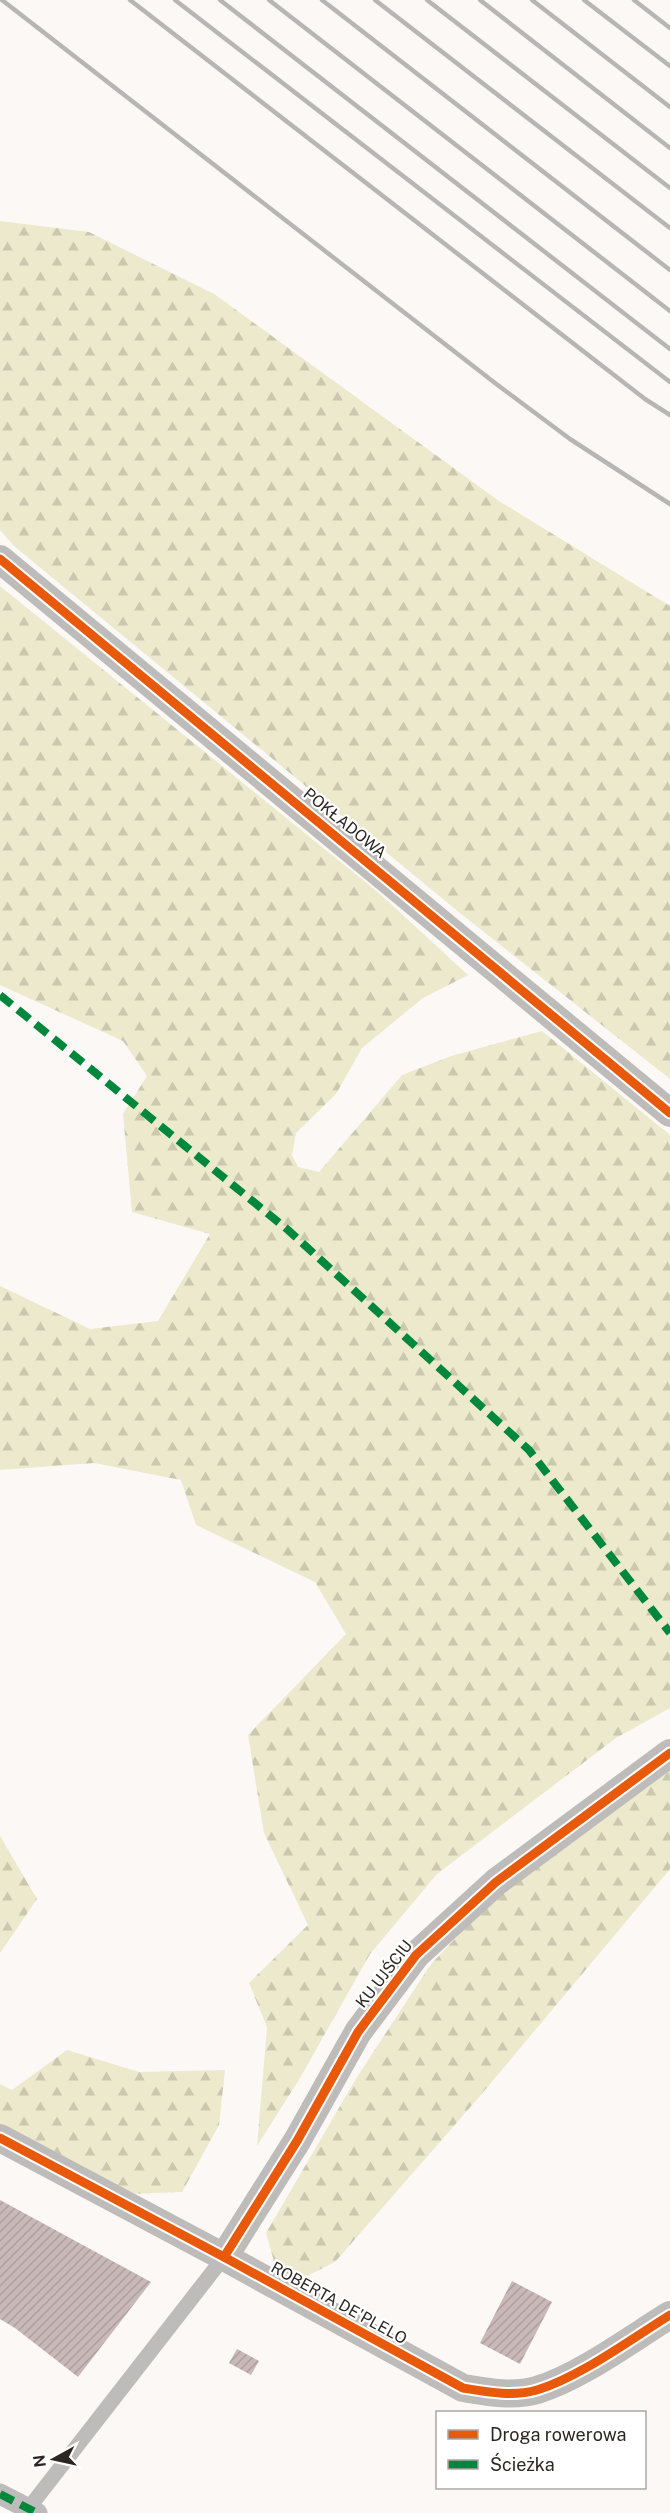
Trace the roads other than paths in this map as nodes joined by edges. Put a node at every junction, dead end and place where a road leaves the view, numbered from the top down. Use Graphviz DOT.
graph roads {
  1 [pos="0,559"];
  2 [pos="670,1113"];
  3 [pos="670,1753"];
  4 [pos="0,2138"];
  5 [pos="224,2257"];
  6 [pos="670,2315"];
  7 [pos="0,2494"];
  8 [pos="32,2511"];
  1 -- 2 [label="street, POKŁADOWA"];
  3 -- 5 [label="street, KU UJŚCIU"];
  4 -- 5 [label="street, ROBERTA DE'PLELO"];
  5 -- 6 [label="street, ROBERTA DE'PLELO"];
  5 -- 8 [label="lane"];
  7 -- 8 [label="street"];
}
